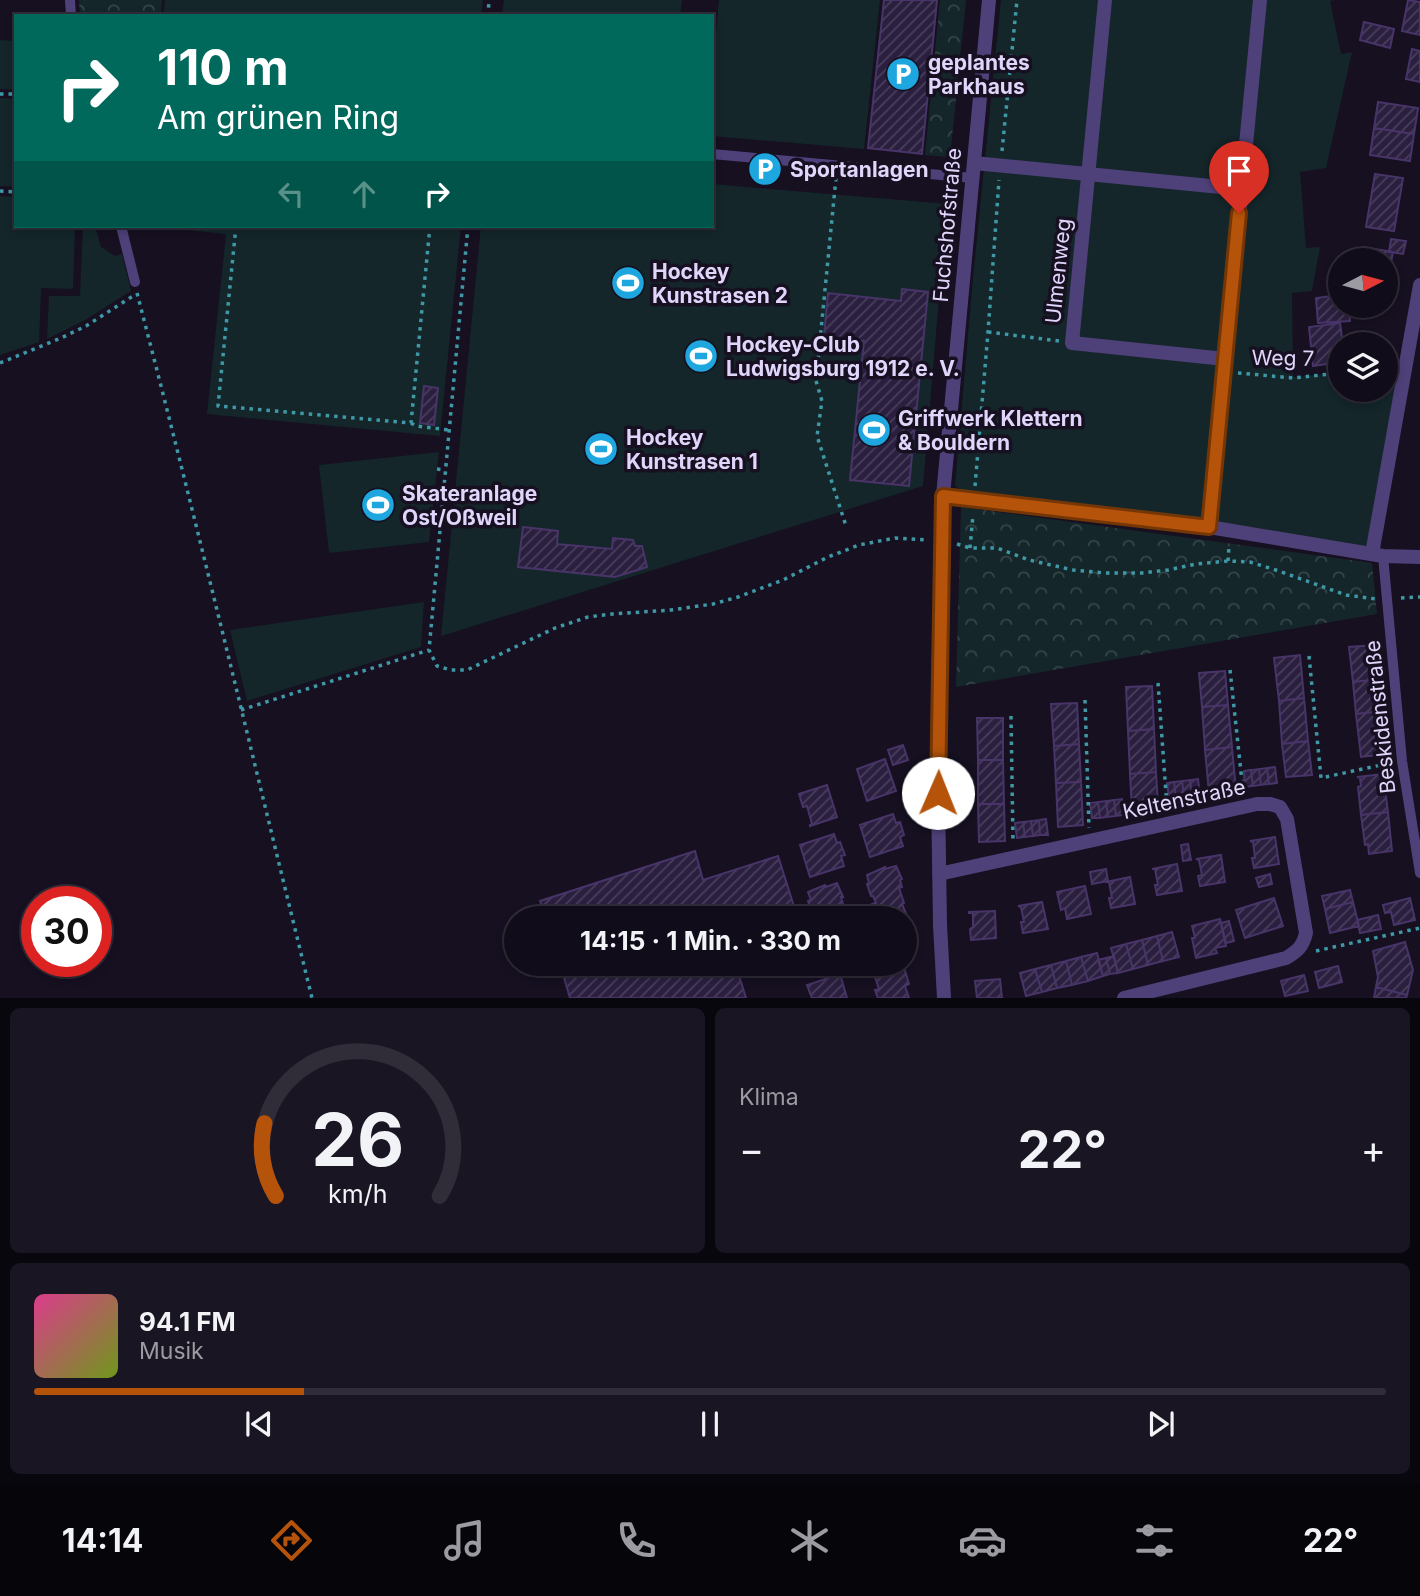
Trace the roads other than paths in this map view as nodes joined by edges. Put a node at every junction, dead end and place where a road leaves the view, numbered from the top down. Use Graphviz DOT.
graph roads {
  1 [pos="989,0"];
  2 [pos="1105,0"];
  3 [pos="1260,0"];
  4 [pos="714,153"];
  5 [pos="974,163"];
  6 [pos="1088,175"];
  7 [pos="973,178"];
  8 [pos="1241,189"];
  9 [pos="122,228"];
  10 [pos="135,282"];
  11 [pos="1420,285"];
  12 [pos="1225,365"];
  13 [pos="943,496"];
  14 [pos="1209,527"];
  15 [pos="1378,555"];
  16 [pos="1420,557"];
  17 [pos="1420,873"];
  18 [pos="939,874"];
  19 [pos="944,998"];
  20 [pos="1124,998"];
  1 -- 5 [label="street, Fuchshofstraße"];
  2 -- 6 [label="street, Ulmenweg"];
  3 -- 8 [label="street"];
  4 -- 7 [label="lane"];
  5 -- 6 [label="street"];
  5 -- 7 [label="street, Fuchshofstraße"];
  6 -- 8 [label="street"];
  6 -- 12 [label="street, Ulmenweg"];
  7 -- 13 [label="street, Fuchshofstraße"];
  8 -- 12 [label="street"];
  9 -- 10 [label="lane"];
  11 -- 15 [label="street"];
  12 -- 14 [label="street"];
  13 -- 14 [label="street"];
  13 -- 18 [label="street, Fuchshofstraße"];
  14 -- 15 [label="street"];
  15 -- 16 [label="street"];
  15 -- 17 [label="lane, Beskidenstraße"];
  18 -- 19 [label="street, Fuchshofstraße"];
  18 -- 20 [label="street, Keltenstraße"];
}
